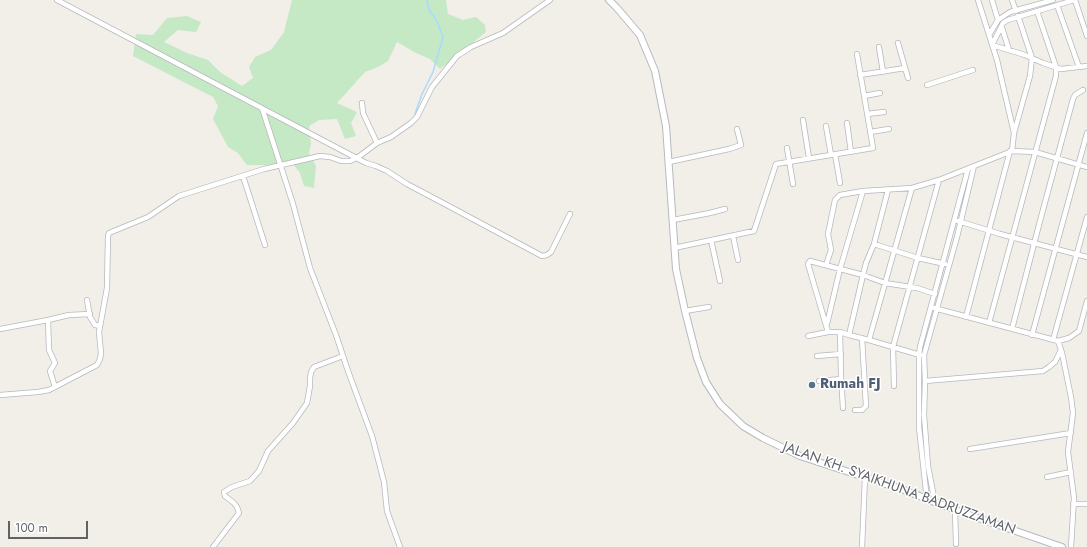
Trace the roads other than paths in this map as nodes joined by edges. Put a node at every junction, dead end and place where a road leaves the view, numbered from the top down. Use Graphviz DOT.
graph roads {
  1 [pos="57,0"];
  2 [pos="550,0"];
  3 [pos="609,0"];
  4 [pos="978,0"];
  5 [pos="992,0"];
  6 [pos="1012,0"];
  7 [pos="1053,0"];
  8 [pos="1074,0"];
  9 [pos="1034,3"];
  10 [pos="1057,5"];
  11 [pos="1016,11"];
  12 [pos="1038,11"];
  13 [pos="1018,16"];
  14 [pos="998,20"];
  15 [pos="1002,28"];
  16 [pos="989,35"];
  17 [pos="1087,36"];
  18 [pos="898,42"];
  19 [pos="992,45"];
  20 [pos="879,47"];
  21 [pos="1009,50"];
  22 [pos="857,54"];
  23 [pos="1032,58"];
  24 [pos="1087,66"];
  25 [pos="1079,67"];
  26 [pos="905,68"];
  27 [pos="1056,68"];
  28 [pos="973,70"];
  29 [pos="883,72"];
  30 [pos="860,75"];
  31 [pos="908,78"];
  32 [pos="927,85"];
  33 [pos="1083,90"];
  34 [pos="880,93"];
  35 [pos="864,96"];
  36 [pos="362,103"];
  37 [pos="262,108"];
  38 [pos="884,112"];
  39 [pos="867,114"];
  40 [pos="803,120"];
  41 [pos="847,123"];
  42 [pos="826,126"];
  43 [pos="737,129"];
  44 [pos="889,129"];
  45 [pos="870,132"];
  46 [pos="1014,133"];
  47 [pos="1087,133"];
  48 [pos="377,143"];
  49 [pos="787,148"];
  50 [pos="1011,151"];
  51 [pos="852,152"];
  52 [pos="1035,152"];
  53 [pos="833,155"];
  54 [pos="357,158"];
  55 [pos="809,158"];
  56 [pos="1057,158"];
  57 [pos="669,162"];
  58 [pos="789,162"];
  59 [pos="1078,164"];
  60 [pos="281,166"];
  61 [pos="974,166"];
  62 [pos="1087,167"];
  63 [pos="968,169"];
  64 [pos="243,176"];
  65 [pos="939,180"];
  66 [pos="840,183"];
  67 [pos="792,184"];
  68 [pos="912,188"];
  69 [pos="888,190"];
  70 [pos="863,191"];
  71 [pos="725,209"];
  72 [pos="570,214"];
  73 [pos="1087,217"];
  74 [pos="672,220"];
  75 [pos="955,220"];
  76 [pos="960,223"];
  77 [pos="989,231"];
  78 [pos="732,236"];
  79 [pos="1013,238"];
  80 [pos="711,240"];
  81 [pos="1034,243"];
  82 [pos="874,244"];
  83 [pos="265,245"];
  84 [pos="674,248"];
  85 [pos="1055,248"];
  86 [pos="894,251"];
  87 [pos="1077,254"];
  88 [pos="1087,257"];
  89 [pos="918,258"];
  90 [pos="738,260"];
  91 [pos="943,264"];
  92 [pos="826,265"];
  93 [pos="949,265"];
  94 [pos="840,269"];
  95 [pos="863,275"];
  96 [pos="720,281"];
  97 [pos="885,283"];
  98 [pos="910,287"];
  99 [pos="935,294"];
  100 [pos="87,300"];
  101 [pos="1087,302"];
  102 [pos="709,307"];
  103 [pos="931,307"];
  104 [pos="936,309"];
  105 [pos="685,311"];
  106 [pos="90,314"];
  107 [pos="966,317"];
  108 [pos="48,320"];
  109 [pos="989,323"];
  110 [pos="100,326"];
  111 [pos="827,326"];
  112 [pos="0,329"];
  113 [pos="1012,329"];
  114 [pos="828,332"];
  115 [pos="840,332"];
  116 [pos="849,335"];
  117 [pos="1032,335"];
  118 [pos="808,336"];
  119 [pos="862,338"];
  120 [pos="869,340"];
  121 [pos="1055,340"];
  122 [pos="894,347"];
  123 [pos="1061,350"];
  124 [pos="841,354"];
  125 [pos="919,355"];
  126 [pos="924,355"];
  127 [pos="343,356"];
  128 [pos="817,356"];
  129 [pos="841,378"];
  130 [pos="819,381"];
  131 [pos="925,381"];
  132 [pos="894,386"];
  133 [pos="55,387"];
  134 [pos="0,395"];
  135 [pos="843,408"];
  136 [pos="855,410"];
  137 [pos="1071,433"];
  138 [pos="970,449"];
  139 [pos="1071,472"];
  140 [pos="864,477"];
  141 [pos="1047,477"];
  142 [pos="927,500"];
  143 [pos="935,502"];
  144 [pos="1073,504"];
  145 [pos="1087,504"];
  146 [pos="955,510"];
  147 [pos="956,544"];
  148 [pos="213,547"];
  149 [pos="400,547"];
  150 [pos="862,547"];
  151 [pos="1062,547"];
  152 [pos="1071,547"];
  1 -- 37 [label="street"];
  2 -- 48 [label="street"];
  3 -- 57 [label="main road, JALAN KH. SYAIKHUNA BADRUZZAMAN"];
  4 -- 16 [label="street"];
  5 -- 14 [label="street"];
  6 -- 11 [label="street"];
  7 -- 9 [label="street"];
  8 -- 10 [label="street"];
  8 -- 17 [label="street"];
  9 -- 11 [label="street"];
  10 -- 12 [label="street"];
  10 -- 25 [label="street"];
  11 -- 14 [label="street"];
  12 -- 13 [label="street"];
  12 -- 27 [label="street"];
  13 -- 19 [label="street"];
  13 -- 23 [label="street"];
  14 -- 16 [label="street"];
  15 -- 21 [label="street"];
  16 -- 19 [label="street"];
  18 -- 26 [label="street"];
  19 -- 21 [label="street"];
  19 -- 46 [label="street"];
  20 -- 29 [label="street"];
  21 -- 23 [label="street"];
  22 -- 30 [label="street"];
  23 -- 27 [label="street"];
  23 -- 46 [label="street"];
  24 -- 25 [label="street"];
  25 -- 27 [label="street"];
  26 -- 29 [label="street"];
  26 -- 31 [label="street"];
  27 -- 52 [label="street"];
  28 -- 32 [label="street"];
  29 -- 30 [label="street"];
  30 -- 35 [label="street"];
  33 -- 56 [label="street"];
  34 -- 35 [label="street"];
  35 -- 39 [label="street"];
  36 -- 48 [label="street"];
  37 -- 54 [label="street"];
  37 -- 60 [label="street"];
  38 -- 39 [label="street"];
  39 -- 45 [label="street"];
  40 -- 55 [label="street"];
  41 -- 51 [label="street"];
  42 -- 53 [label="street"];
  43 -- 57 [label="street"];
  44 -- 45 [label="street"];
  45 -- 51 [label="street"];
  46 -- 50 [label="street"];
  47 -- 59 [label="street"];
  48 -- 54 [label="street"];
  49 -- 58 [label="street"];
  50 -- 52 [label="street"];
  50 -- 61 [label="street"];
  50 -- 77 [label="street"];
  51 -- 53 [label="street"];
  52 -- 56 [label="street"];
  52 -- 79 [label="street"];
  53 -- 55 [label="street"];
  53 -- 66 [label="street"];
  54 -- 60 [label="street"];
  54 -- 72 [label="street"];
  55 -- 58 [label="street"];
  56 -- 59 [label="street"];
  56 -- 81 [label="street"];
  57 -- 74 [label="main road, JALAN KH. SYAIKHUNA BADRUZZAMAN"];
  58 -- 67 [label="street"];
  58 -- 78 [label="street"];
  59 -- 62 [label="street"];
  59 -- 85 [label="street"];
  60 -- 64 [label="street"];
  60 -- 127 [label="street"];
  61 -- 63 [label="street"];
  61 -- 76 [label="street"];
  63 -- 65 [label="street"];
  63 -- 75 [label="street"];
  64 -- 83 [label="street"];
  64 -- 110 [label="street"];
  65 -- 68 [label="street"];
  65 -- 89 [label="street"];
  68 -- 69 [label="street"];
  68 -- 86 [label="street"];
  69 -- 70 [label="street"];
  69 -- 82 [label="street"];
  70 -- 92 [label="street"];
  70 -- 94 [label="street"];
  71 -- 74 [label="street"];
  73 -- 87 [label="street"];
  74 -- 84 [label="main road, JALAN KH. SYAIKHUNA BADRUZZAMAN"];
  75 -- 76 [label="street"];
  75 -- 91 [label="street"];
  76 -- 77 [label="street"];
  76 -- 93 [label="street"];
  77 -- 79 [label="street"];
  77 -- 107 [label="street"];
  78 -- 80 [label="street"];
  78 -- 90 [label="street"];
  79 -- 81 [label="street"];
  79 -- 109 [label="street"];
  80 -- 84 [label="street"];
  80 -- 96 [label="street"];
  81 -- 85 [label="street"];
  81 -- 113 [label="street"];
  82 -- 86 [label="street"];
  82 -- 95 [label="street"];
  84 -- 105 [label="main road, JALAN KH. SYAIKHUNA BADRUZZAMAN"];
  85 -- 87 [label="street"];
  85 -- 117 [label="street"];
  86 -- 89 [label="street"];
  86 -- 97 [label="street"];
  87 -- 88 [label="street"];
  87 -- 121 [label="street"];
  89 -- 91 [label="street"];
  89 -- 98 [label="street"];
  91 -- 93 [label="street"];
  91 -- 99 [label="street"];
  92 -- 94 [label="street"];
  92 -- 111 [label="street"];
  93 -- 104 [label="street"];
  94 -- 95 [label="street"];
  94 -- 111 [label="street"];
  95 -- 97 [label="street"];
  95 -- 116 [label="street"];
  97 -- 98 [label="street"];
  97 -- 120 [label="street"];
  98 -- 99 [label="street"];
  98 -- 122 [label="street"];
  99 -- 103 [label="street"];
  100 -- 106 [label="street"];
  101 -- 121 [label="street"];
  102 -- 105 [label="street"];
  103 -- 104 [label="street"];
  103 -- 125 [label="street"];
  104 -- 107 [label="street"];
  104 -- 126 [label="street"];
  105 -- 140 [label="main road, JALAN KH. SYAIKHUNA BADRUZZAMAN"];
  106 -- 108 [label="street"];
  106 -- 110 [label="street"];
  107 -- 109 [label="street"];
  108 -- 112 [label="street"];
  108 -- 133 [label="street"];
  109 -- 113 [label="street"];
  110 -- 133 [label="street"];
  111 -- 114 [label="street"];
  113 -- 117 [label="street"];
  114 -- 115 [label="street"];
  114 -- 118 [label="street"];
  115 -- 116 [label="street"];
  115 -- 124 [label="street"];
  116 -- 119 [label="street"];
  117 -- 121 [label="street"];
  119 -- 120 [label="street"];
  119 -- 136 [label="street"];
  120 -- 122 [label="street"];
  121 -- 123 [label="street"];
  122 -- 125 [label="street"];
  122 -- 132 [label="street"];
  123 -- 131 [label="street"];
  123 -- 137 [label="street"];
  124 -- 128 [label="street"];
  124 -- 129 [label="street"];
  125 -- 126 [label="street"];
  125 -- 142 [label="street"];
  126 -- 131 [label="street"];
  127 -- 148 [label="street"];
  127 -- 149 [label="street"];
  129 -- 130 [label="street"];
  129 -- 135 [label="street"];
  131 -- 143 [label="street"];
  133 -- 134 [label="street"];
  137 -- 138 [label="street"];
  137 -- 139 [label="street"];
  139 -- 141 [label="street"];
  139 -- 144 [label="street"];
  140 -- 142 [label="main road, JALAN KH. SYAIKHUNA BADRUZZAMAN"];
  140 -- 150 [label="street"];
  142 -- 143 [label="main road, JALAN KH. SYAIKHUNA BADRUZZAMAN"];
  143 -- 146 [label="main road, JALAN KH. SYAIKHUNA BADRUZZAMAN"];
  144 -- 145 [label="street"];
  144 -- 152 [label="street"];
  146 -- 147 [label="street"];
  146 -- 151 [label="main road, JALAN KH. SYAIKHUNA BADRUZZAMAN"];
}
